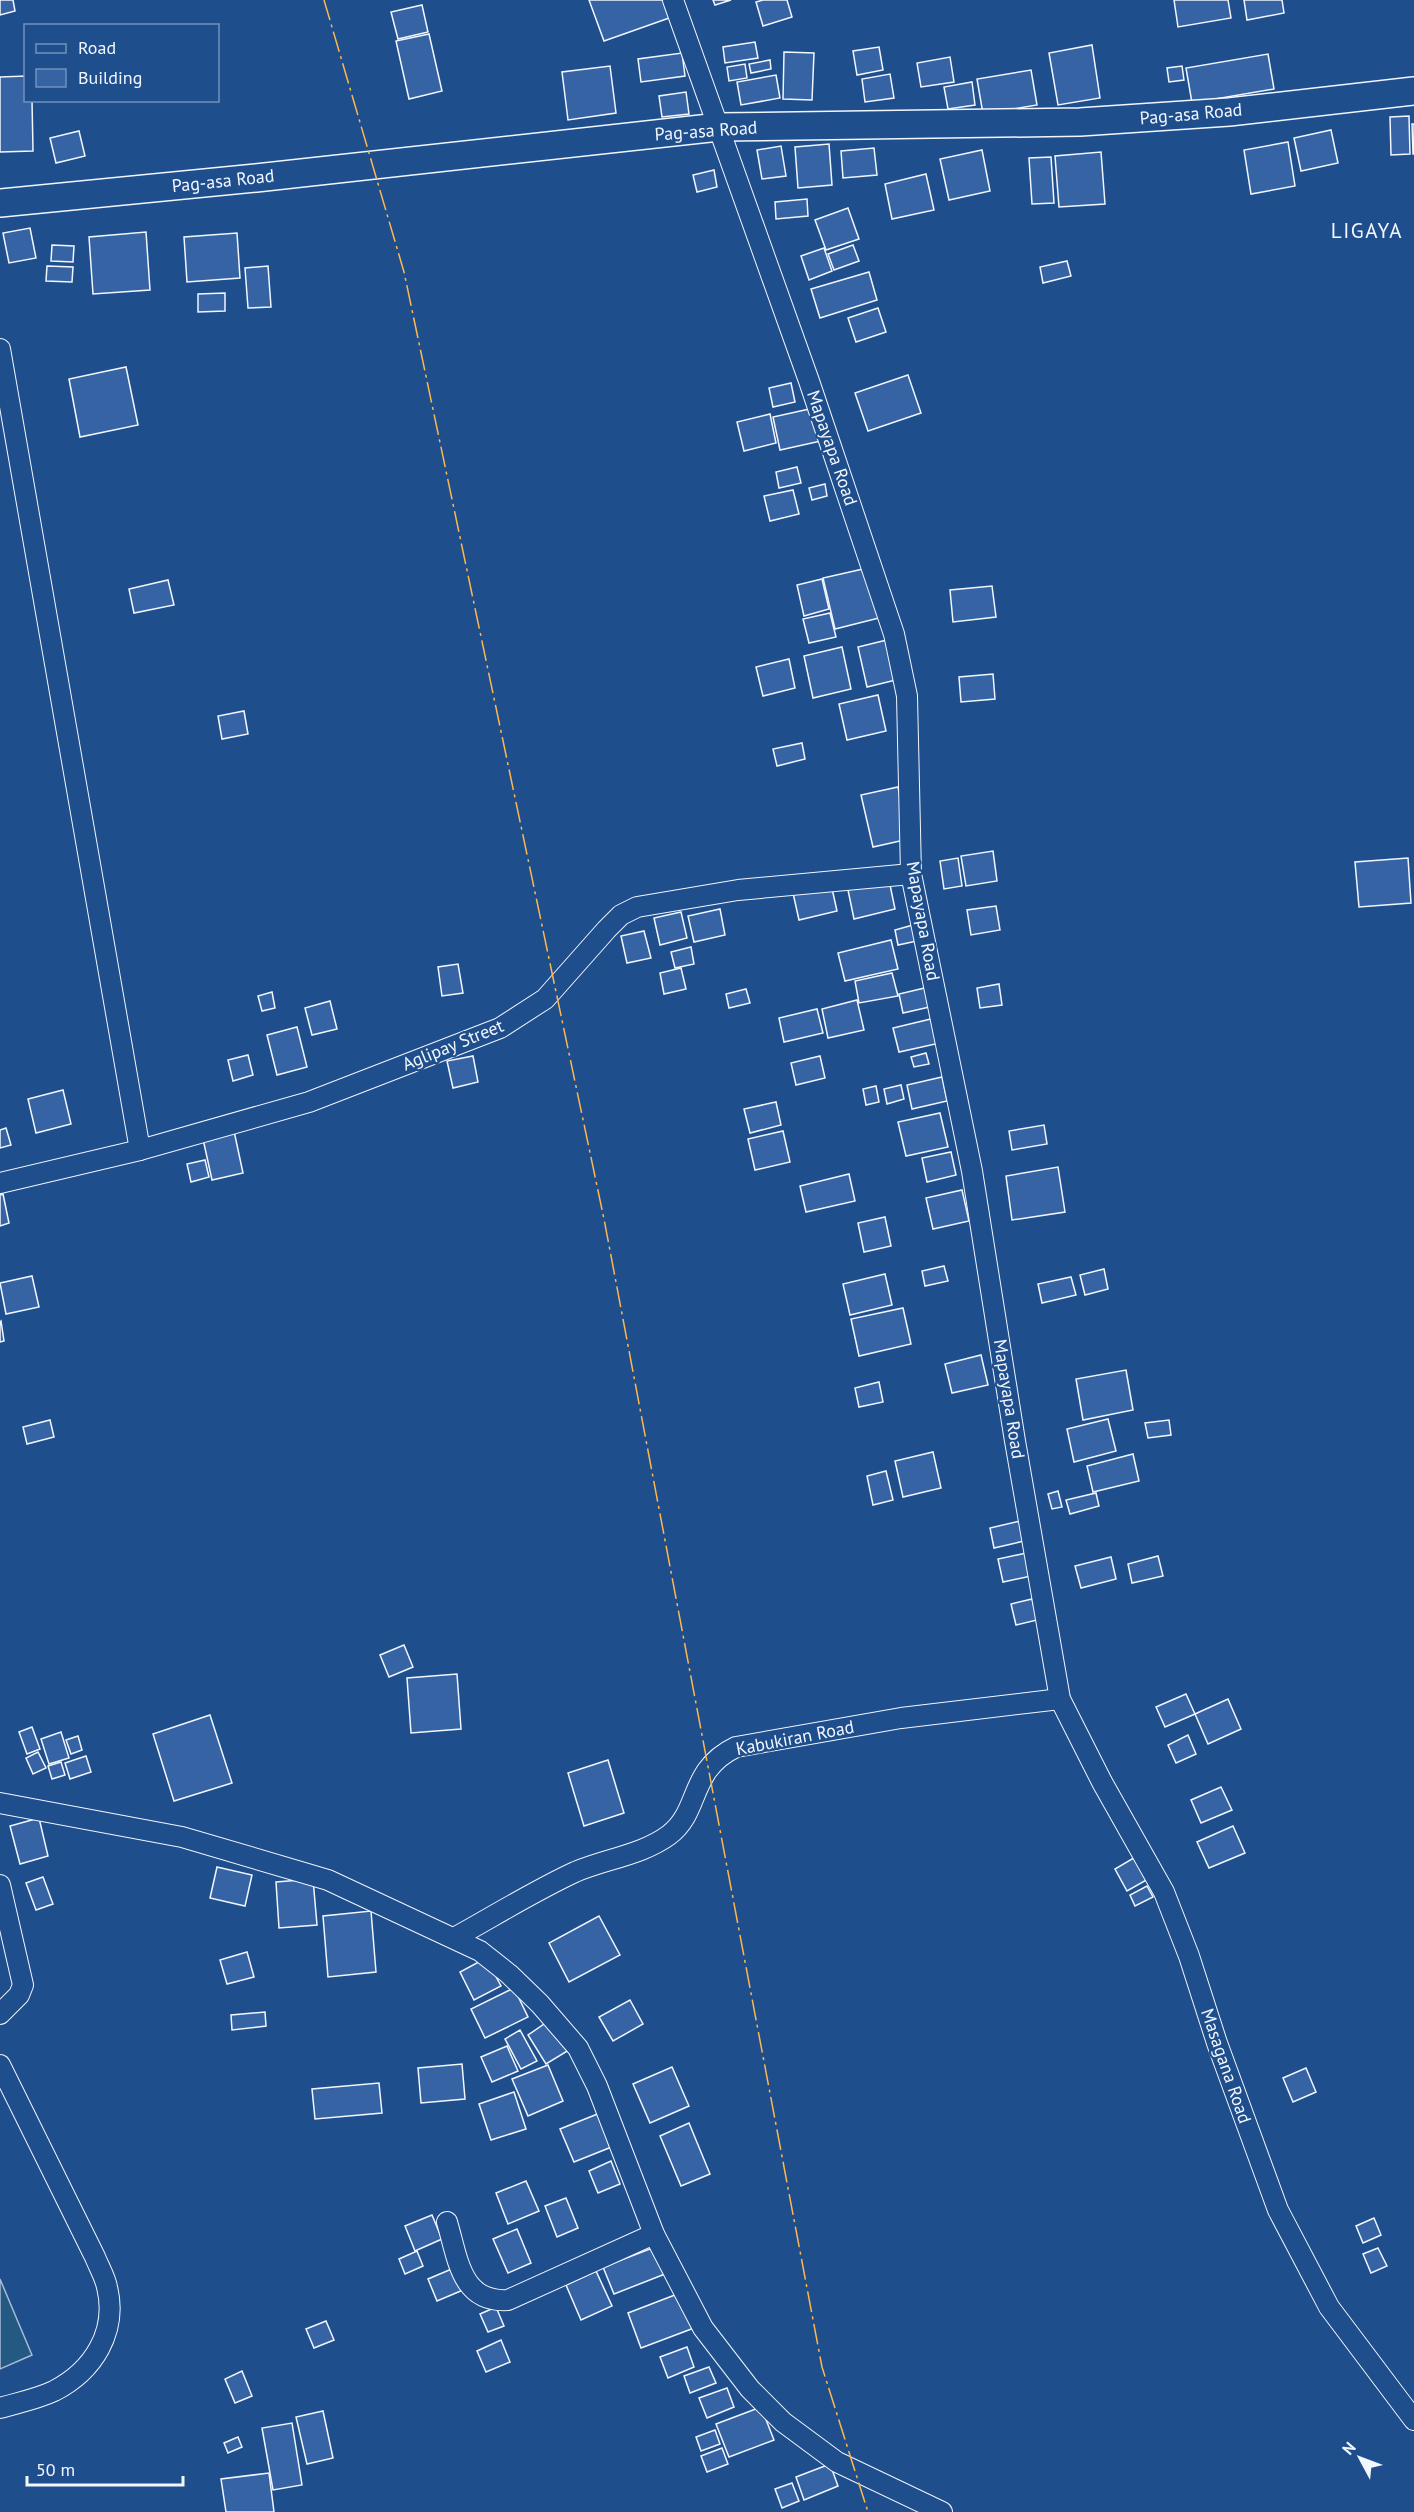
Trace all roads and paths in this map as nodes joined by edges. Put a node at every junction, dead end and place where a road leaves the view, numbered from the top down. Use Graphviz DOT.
graph roads {
  1 [pos="673,0"];
  2 [pos="1414,91"];
  3 [pos="719,127"];
  4 [pos="0,203"];
  5 [pos="0,349"];
  6 [pos="911,874"];
  7 [pos="140,1150"];
  8 [pos="0,1183"];
  9 [pos="1060,1699"];
  10 [pos="0,1803"];
  11 [pos="0,1885"];
  12 [pos="454,1938"];
  13 [pos="0,2014"];
  14 [pos="0,2065"];
  15 [pos="447,2222"];
  16 [pos="654,2234"];
  17 [pos="0,2408"];
  18 [pos="1414,2420"];
  19 [pos="942,2512"];
  1 -- 3 [label="street, Mapayapa Road"];
  2 -- 3 [label="main road, Pag-asa Road"];
  3 -- 4 [label="main road, Pag-asa Road"];
  3 -- 6 [label="street, Mapayapa Road"];
  5 -- 7 [label="street"];
  6 -- 7 [label="street, Aglipay Street"];
  6 -- 9 [label="street, Mapayapa Road"];
  7 -- 8 [label="street, Aglipay Street"];
  9 -- 12 [label="street, Kabukiran Road"];
  9 -- 18 [label="street, Masagana Road"];
  10 -- 12 [label="street"];
  11 -- 13 [label="street"];
  12 -- 16 [label="street"];
  14 -- 17 [label="street"];
  15 -- 16 [label="street"];
  16 -- 19 [label="street"];
}
